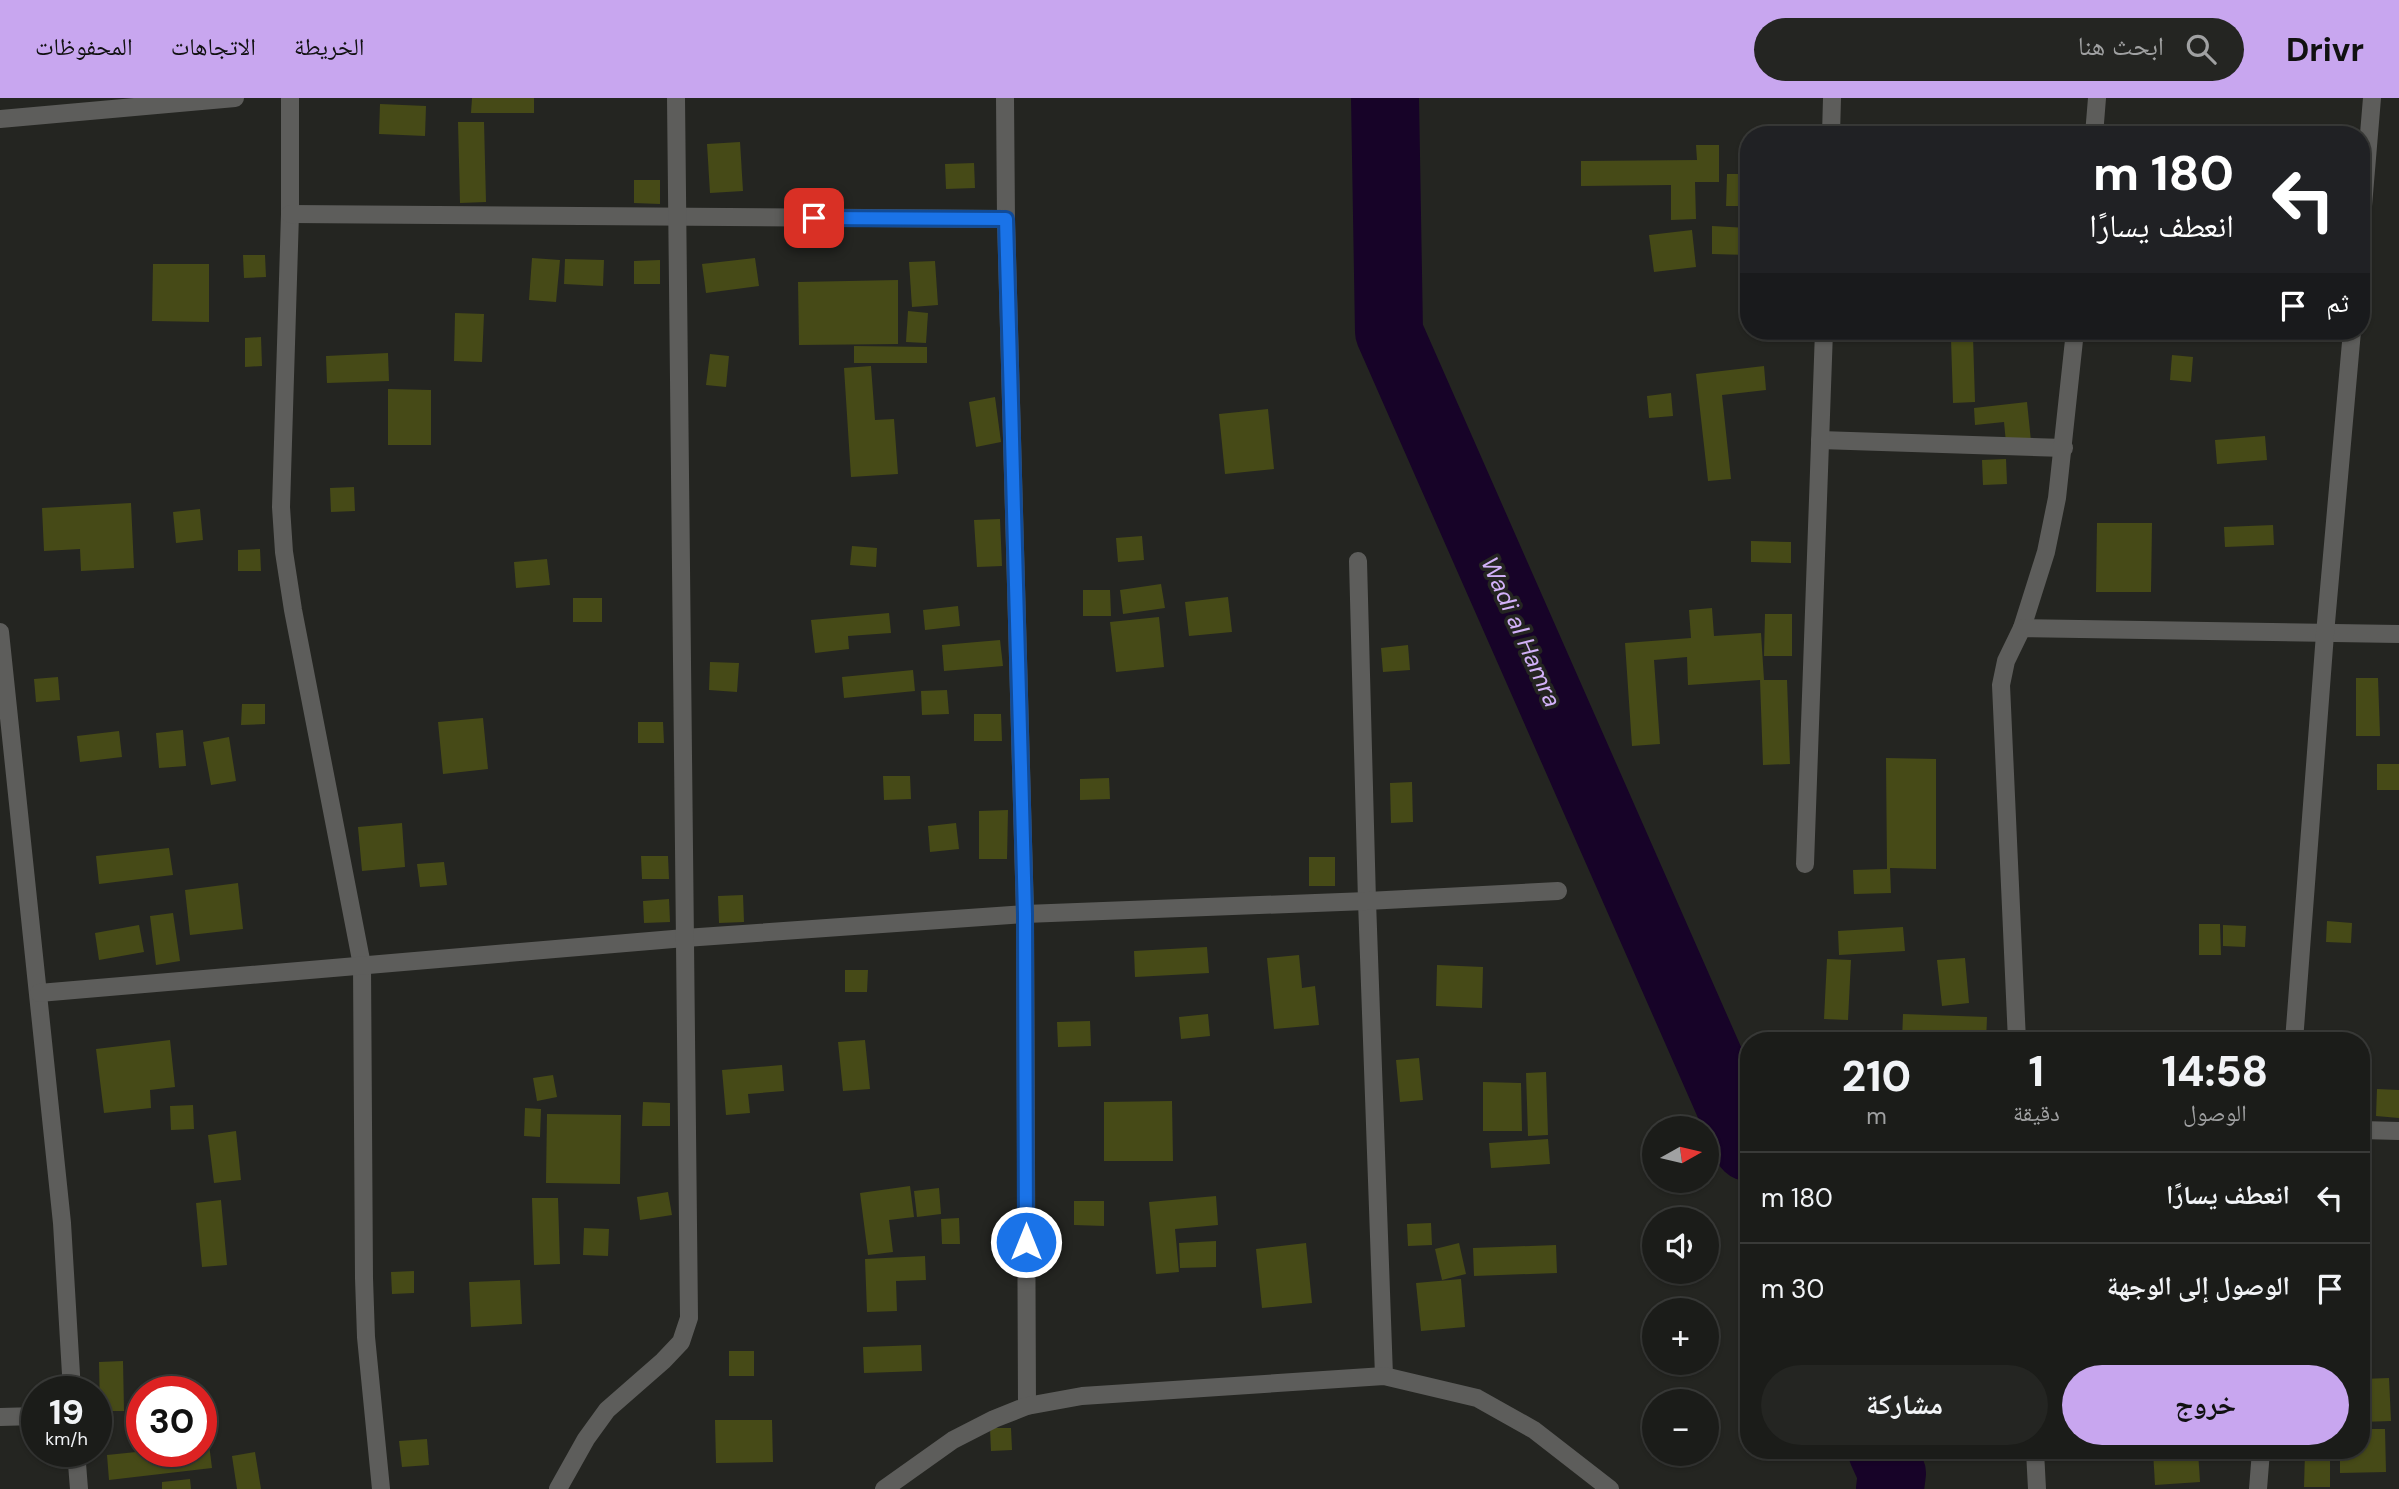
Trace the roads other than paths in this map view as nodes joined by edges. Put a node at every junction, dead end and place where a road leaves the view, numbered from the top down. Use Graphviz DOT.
graph roads {
  1 [pos="235,98"];
  2 [pos="290,98"];
  3 [pos="676,98"];
  4 [pos="1005,98"];
  5 [pos="1832,98"];
  6 [pos="2097,98"];
  7 [pos="2372,98"];
  8 [pos="0,119"];
  9 [pos="1831,126"];
  10 [pos="2095,126"];
  11 [pos="2370,126"];
  12 [pos="290,215"];
  13 [pos="677,217"];
  14 [pos="1006,219"];
  15 [pos="1824,340"];
  16 [pos="2074,340"];
  17 [pos="2351,340"];
  18 [pos="1820,440"];
  19 [pos="2064,448"];
  20 [pos="1358,561"];
  21 [pos="2022,628"];
  22 [pos="0,632"];
  23 [pos="2325,634"];
  24 [pos="2399,634"];
  25 [pos="3,693"];
  26 [pos="1805,864"];
  27 [pos="1558,891"];
  28 [pos="1367,901"];
  29 [pos="1025,914"];
  30 [pos="685,938"];
  31 [pos="362,965"];
  32 [pos="38,993"];
  33 [pos="2017,1032"];
  34 [pos="2295,1032"];
  35 [pos="2370,1130"];
  36 [pos="2399,1131"];
  37 [pos="71,1376"];
  38 [pos="1384,1376"];
  39 [pos="1027,1406"];
  40 [pos="21,1416"];
  41 [pos="0,1417"];
  42 [pos="2035,1459"];
  43 [pos="2260,1459"];
  44 [pos="77,1467"];
  45 [pos="79,1489"];
  46 [pos="381,1489"];
  47 [pos="558,1489"];
  48 [pos="884,1489"];
  49 [pos="1610,1489"];
  50 [pos="2037,1489"];
  51 [pos="2258,1489"];
  1 -- 8 [label="street"];
  2 -- 12 [label="street"];
  3 -- 13 [label="street"];
  4 -- 14 [label="street"];
  5 -- 9 [label="street"];
  6 -- 10 [label="street"];
  7 -- 11 [label="street"];
  12 -- 13 [label="street"];
  12 -- 31 [label="street"];
  13 -- 14 [label="street"];
  13 -- 30 [label="street"];
  14 -- 29 [label="street"];
  15 -- 18 [label="street"];
  16 -- 19 [label="street"];
  17 -- 23 [label="street"];
  18 -- 19 [label="street"];
  18 -- 26 [label="street"];
  19 -- 21 [label="street"];
  20 -- 28 [label="street"];
  21 -- 23 [label="street"];
  21 -- 33 [label="street"];
  22 -- 25 [label="street"];
  23 -- 24 [label="street"];
  23 -- 34 [label="street"];
  25 -- 32 [label="street"];
  27 -- 28 [label="street"];
  28 -- 29 [label="street"];
  28 -- 38 [label="street"];
  29 -- 30 [label="street"];
  29 -- 39 [label="street"];
  30 -- 31 [label="street"];
  30 -- 47 [label="street"];
  31 -- 32 [label="street"];
  31 -- 46 [label="street"];
  32 -- 37 [label="street"];
  35 -- 36 [label="street"];
  38 -- 39 [label="street"];
  38 -- 49 [label="street"];
  39 -- 48 [label="street"];
  40 -- 41 [label="street"];
  42 -- 50 [label="street"];
  43 -- 51 [label="street"];
  44 -- 45 [label="street"];
}
